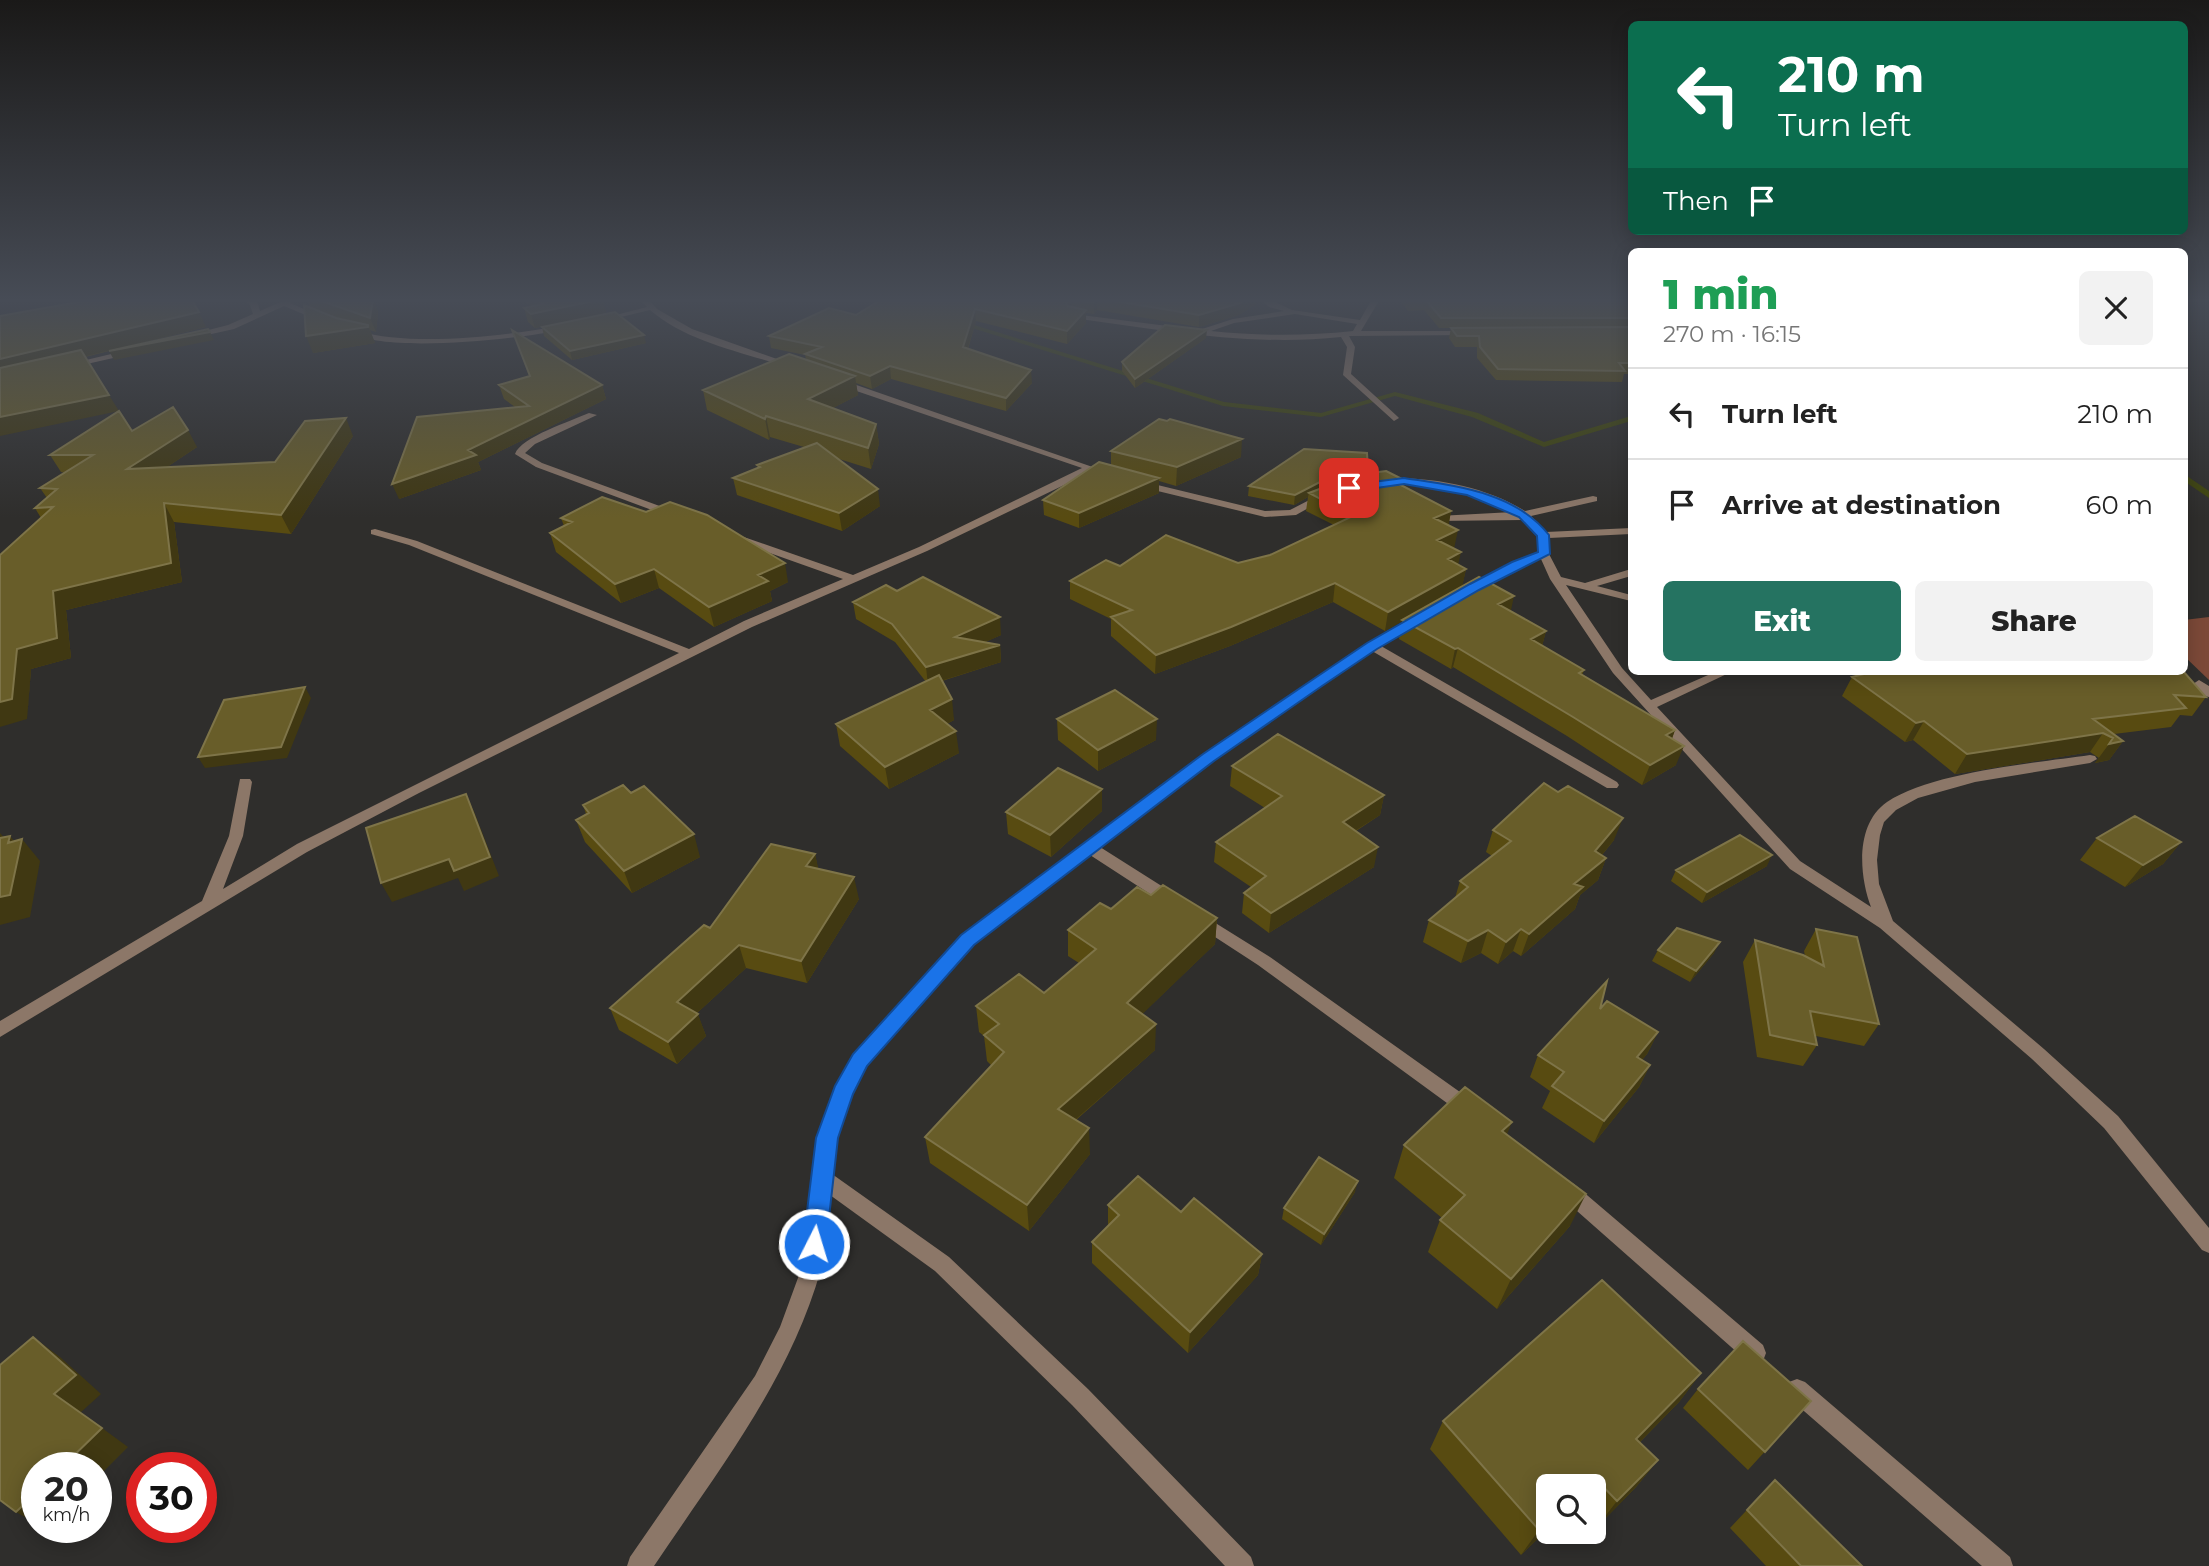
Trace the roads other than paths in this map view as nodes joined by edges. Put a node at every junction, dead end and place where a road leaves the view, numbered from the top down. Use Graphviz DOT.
graph roads {
  1 [pos="811,372"];
  2 [pos="1347,372"];
  3 [pos="592,415"];
  4 [pos="1394,418"];
  5 [pos="1089,469"];
  6 [pos="1370,485"];
  7 [pos="1337,492"];
  8 [pos="1593,499"];
  9 [pos="1524,514"];
  10 [pos="1438,519"];
  11 [pos="689,521"];
  12 [pos="1628,531"];
  13 [pos="375,532"];
  14 [pos="728,535"];
  15 [pos="1543,535"];
  16 [pos="1544,554"];
  17 [pos="1628,573"];
  18 [pos="851,578"];
  19 [pos="1556,579"];
  20 [pos="1585,586"];
  21 [pos="1628,597"];
  22 [pos="1452,600"];
  23 [pos="1429,613"];
  24 [pos="1372,646"];
  25 [pos="689,653"];
  26 [pos="1718,675"];
  27 [pos="1648,706"];
  28 [pos="2090,759"];
  29 [pos="245,782"];
  30 [pos="1612,785"];
  31 [pos="1088,847"];
  32 [pos="208,906"];
  33 [pos="1886,924"];
  34 [pos="0,1030"];
  35 [pos="1478,1116"];
  36 [pos="821,1177"];
  37 [pos="1552,1178"];
  38 [pos="2209,1243"];
  39 [pos="639,1566"];
  40 [pos="1242,1566"];
  41 [pos="2001,1566"];
  1 -- 5 [label="street"];
  2 -- 4 [label="street"];
  3 -- 11 [label="street"];
  5 -- 7 [label="street"];
  5 -- 18 [label="street"];
  6 -- 9 [label="street"];
  8 -- 9 [label="street"];
  9 -- 10 [label="street"];
  9 -- 15 [label="street"];
  12 -- 15 [label="street"];
  13 -- 25 [label="street"];
  14 -- 18 [label="street"];
  15 -- 16 [label="street"];
  16 -- 19 [label="street"];
  16 -- 22 [label="street"];
  17 -- 20 [label="street"];
  18 -- 25 [label="street"];
  19 -- 20 [label="street"];
  19 -- 27 [label="street"];
  20 -- 21 [label="street"];
  23 -- 24 [label="street"];
  24 -- 30 [label="street"];
  24 -- 31 [label="street"];
  25 -- 32 [label="street"];
  26 -- 27 [label="street"];
  27 -- 33 [label="street"];
  28 -- 33 [label="street"];
  29 -- 32 [label="street"];
  31 -- 35 [label="street"];
  31 -- 36 [label="street"];
  32 -- 34 [label="street"];
  33 -- 38 [label="street"];
  36 -- 39 [label="street"];
  36 -- 40 [label="street"];
  37 -- 41 [label="street"];
}
